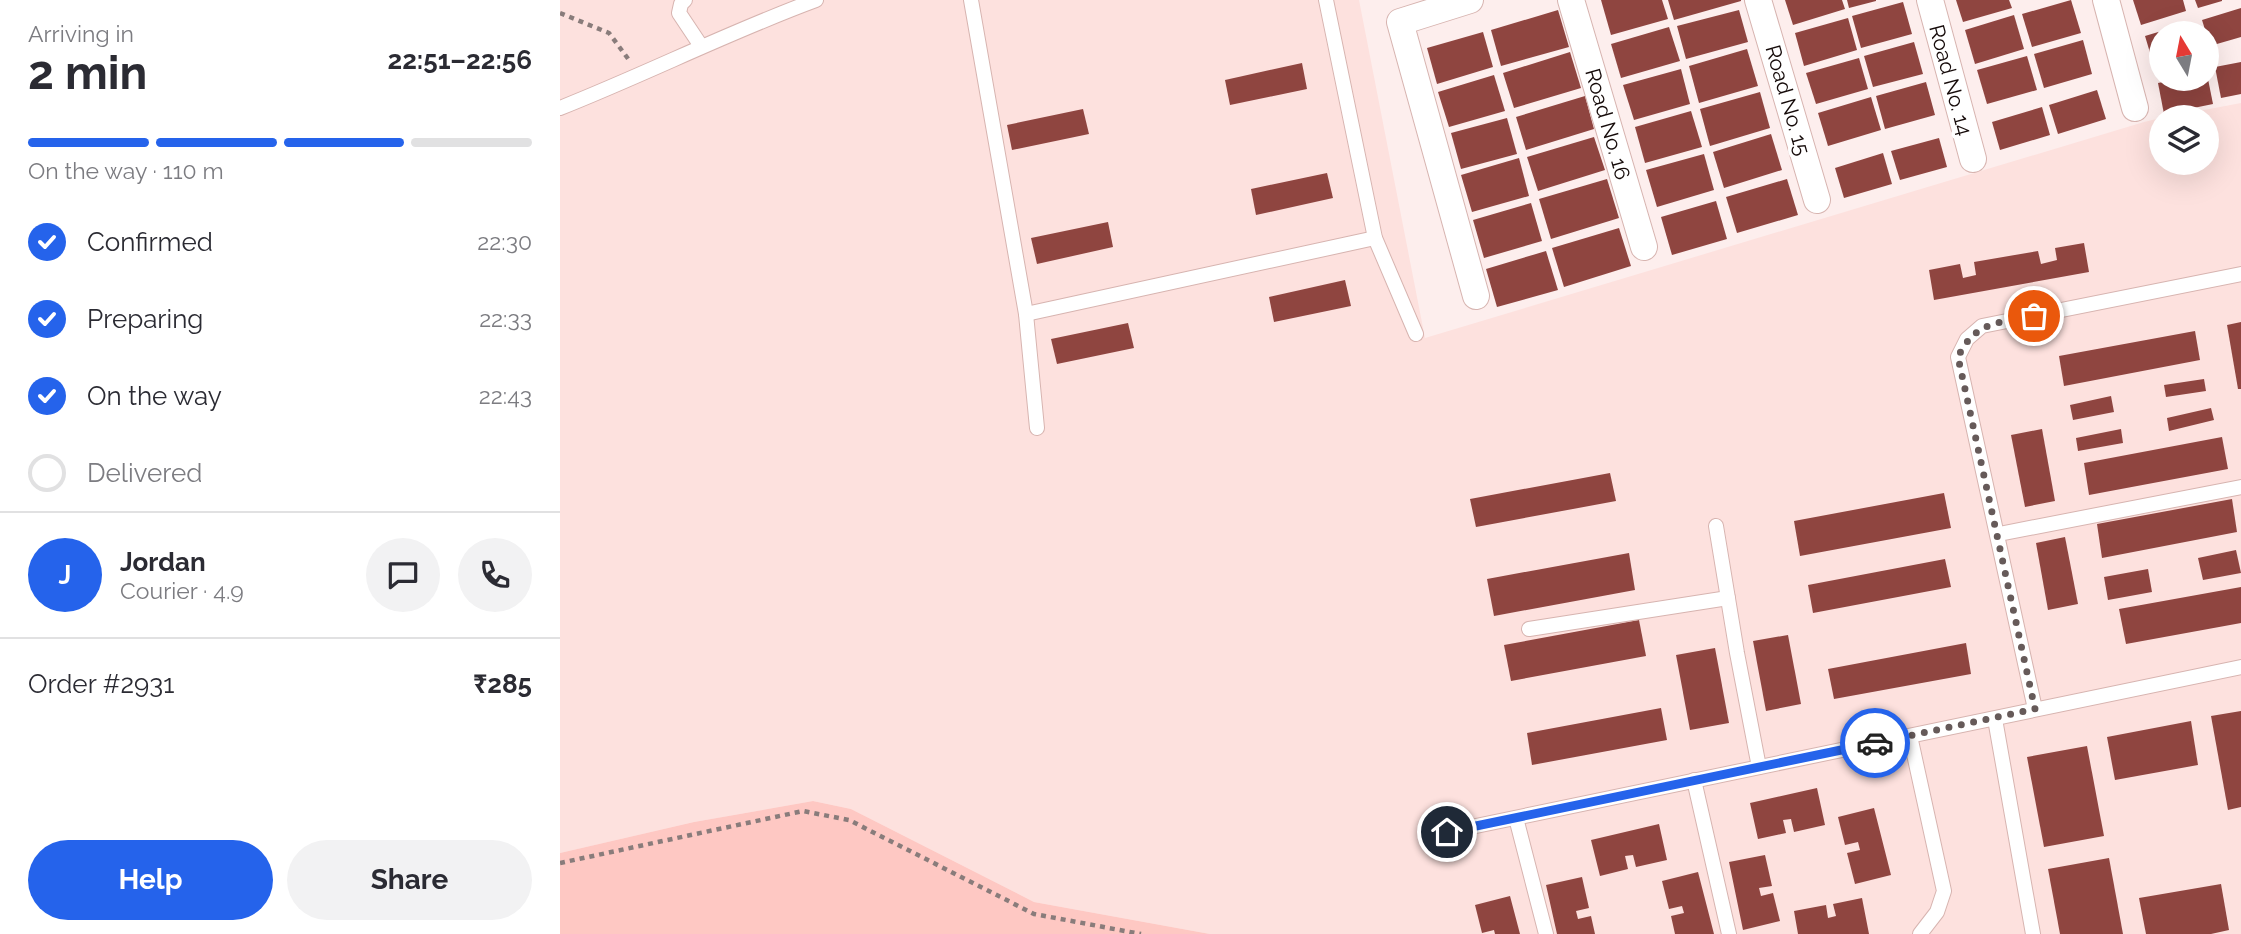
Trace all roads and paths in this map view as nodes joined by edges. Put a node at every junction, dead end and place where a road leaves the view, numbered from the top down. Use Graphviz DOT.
graph roads {
  1 [pos="685,0"];
  2 [pos="816,0"];
  3 [pos="971,0"];
  4 [pos="1325,0"];
  5 [pos="1470,0"];
  6 [pos="1572,0"];
  7 [pos="1758,0"];
  8 [pos="1930,0"];
  9 [pos="2106,0"];
  10 [pos="788,5"];
  11 [pos="560,13"];
  12 [pos="701,46"];
  13 [pos="640,76"];
  14 [pos="560,108"];
  15 [pos="2135,108"];
  16 [pos="1973,159"];
  17 [pos="1817,200"];
  18 [pos="1375,239"];
  19 [pos="1644,247"];
  20 [pos="2241,274"];
  21 [pos="1476,296"];
  22 [pos="1026,314"];
  23 [pos="1416,334"];
  24 [pos="1037,428"];
  25 [pos="2241,488"];
  26 [pos="1716,526"];
  27 [pos="1999,534"];
  28 [pos="1728,598"];
  29 [pos="1529,629"];
  30 [pos="2241,667"];
  31 [pos="2035,709"];
  32 [pos="1995,719"];
  33 [pos="1910,736"];
  34 [pos="1759,767"];
  35 [pos="1694,780"];
  36 [pos="1516,818"];
  37 [pos="1447,832"];
  38 [pos="560,863"];
  39 [pos="1141,934"];
  40 [pos="1546,934"];
  41 [pos="1730,934"];
  42 [pos="1920,934"];
  43 [pos="2034,934"];
  1 -- 12 [label="lane"];
  2 -- 10 [label="lane"];
  3 -- 22 [label="lane"];
  4 -- 18 [label="lane"];
  5 -- 21 [label="street"];
  6 -- 19 [label="street, Road No. 16"];
  7 -- 17 [label="street, Road No. 15"];
  8 -- 16 [label="street, Road No. 14"];
  9 -- 15 [label="street"];
  10 -- 12 [label="lane"];
  11 -- 13 [label="path"];
  12 -- 13 [label="lane"];
  13 -- 14 [label="lane"];
  18 -- 22 [label="lane"];
  18 -- 23 [label="lane"];
  20 -- 27 [label="lane"];
  22 -- 24 [label="lane"];
  25 -- 27 [label="lane"];
  26 -- 28 [label="lane"];
  27 -- 31 [label="lane"];
  28 -- 29 [label="lane"];
  28 -- 34 [label="lane"];
  30 -- 31 [label="lane"];
  31 -- 32 [label="lane"];
  32 -- 33 [label="lane"];
  32 -- 43 [label="lane"];
  33 -- 34 [label="lane"];
  33 -- 42 [label="lane"];
  34 -- 35 [label="lane"];
  35 -- 36 [label="lane"];
  35 -- 41 [label="lane"];
  36 -- 37 [label="lane"];
  36 -- 40 [label="lane"];
  38 -- 39 [label="path"];
}
